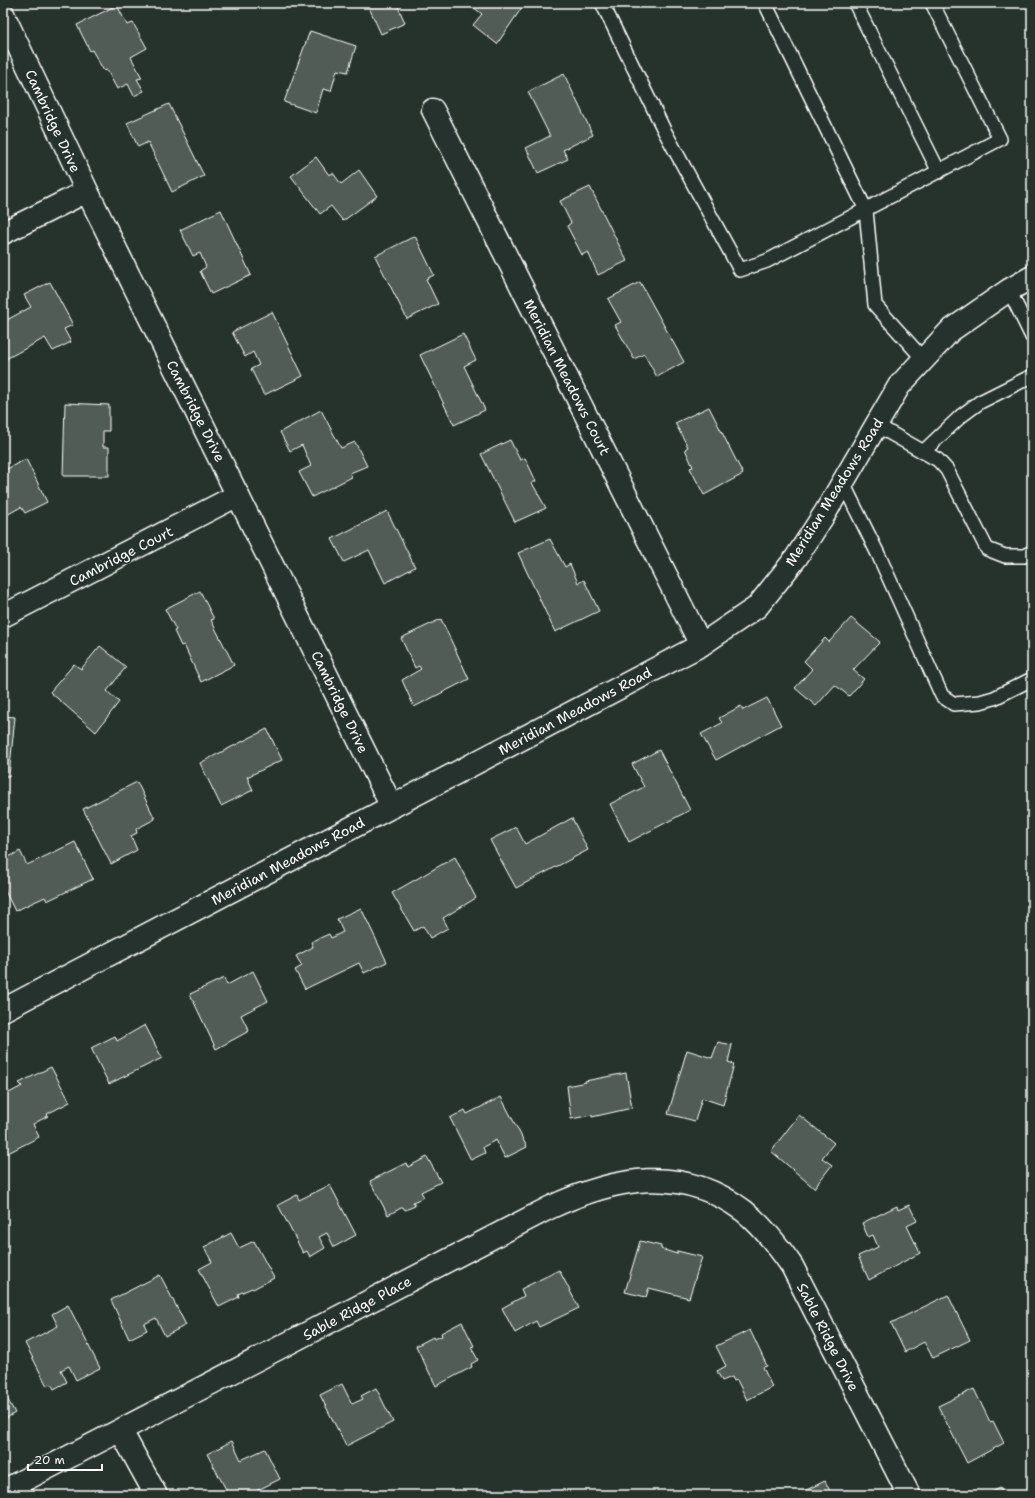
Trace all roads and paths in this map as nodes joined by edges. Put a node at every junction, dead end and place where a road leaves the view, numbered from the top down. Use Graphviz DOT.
graph roads {
  1 [pos="602,3"];
  2 [pos="765,3"];
  3 [pos="855,3"];
  4 [pos="932,3"];
  5 [pos="3,14"];
  6 [pos="433,110"];
  7 [pos="939,172"];
  8 [pos="87,191"];
  9 [pos="866,210"];
  10 [pos="3,233"];
  11 [pos="1032,277"];
  12 [pos="1010,290"];
  13 [pos="1032,337"];
  14 [pos="924,360"];
  15 [pos="1032,376"];
  16 [pos="876,426"];
  17 [pos="923,452"];
  18 [pos="843,483"];
  19 [pos="238,495"];
  20 [pos="1032,552"];
  21 [pos="3,616"];
  22 [pos="701,645"];
  23 [pos="1032,679"];
  24 [pos="392,807"];
  25 [pos="3,1010"];
  26 [pos="723,1198"];
  27 [pos="121,1431"];
  28 [pos="3,1492"];
  29 [pos="156,1495"];
  30 [pos="909,1495"];
  1 -- 9 [label="lane"];
  2 -- 9 [label="lane"];
  3 -- 7 [label="lane"];
  4 -- 7 [label="lane"];
  5 -- 8 [label="street, Cambridge Drive"];
  6 -- 22 [label="street, Meridian Meadows Court"];
  7 -- 9 [label="lane"];
  8 -- 10 [label="street"];
  8 -- 19 [label="street, Cambridge Drive"];
  9 -- 14 [label="lane"];
  11 -- 12 [label="street, Meridian Meadows Road"];
  12 -- 13 [label="lane"];
  12 -- 14 [label="street, Meridian Meadows Road"];
  14 -- 16 [label="street, Meridian Meadows Road"];
  15 -- 17 [label="lane"];
  16 -- 17 [label="lane"];
  16 -- 18 [label="street, Meridian Meadows Road"];
  17 -- 20 [label="lane"];
  18 -- 22 [label="street, Meridian Meadows Road"];
  18 -- 23 [label="lane"];
  19 -- 21 [label="street, Cambridge Court"];
  19 -- 24 [label="street, Cambridge Drive"];
  22 -- 24 [label="street, Meridian Meadows Road"];
  24 -- 25 [label="street, Meridian Meadows Road"];
  26 -- 27 [label="street, Sable Ridge Place"];
  26 -- 30 [label="street, Sable Ridge Drive"];
  27 -- 28 [label="street, Sable Ridge Place"];
  27 -- 29 [label="street"];
}
